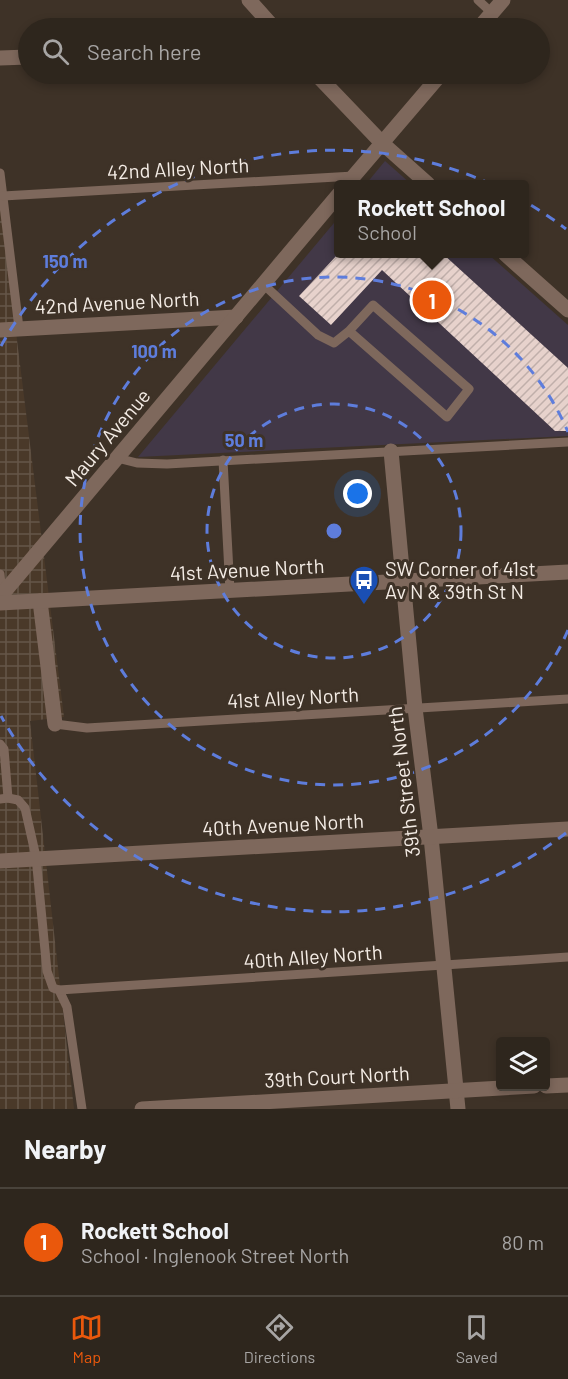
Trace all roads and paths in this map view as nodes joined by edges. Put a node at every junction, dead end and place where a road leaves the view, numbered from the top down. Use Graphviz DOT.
graph roads {
  1 [pos="249,0"];
  2 [pos="478,0"];
  3 [pos="503,0"];
  4 [pos="492,13"];
  5 [pos="265,18"];
  6 [pos="488,18"];
  7 [pos="18,57"];
  8 [pos="0,58"];
  9 [pos="326,84"];
  10 [pos="432,84"];
  11 [pos="382,143"];
  12 [pos="0,173"];
  13 [pos="351,180"];
  14 [pos="424,180"];
  15 [pos="334,181"];
  16 [pos="3,196"];
  17 [pos="334,200"];
  18 [pos="510,258"];
  19 [pos="263,284"];
  20 [pos="568,310"];
  21 [pos="236,317"];
  22 [pos="19,328"];
  23 [pos="0,330"];
  24 [pos="349,331"];
  25 [pos="568,442"];
  26 [pos="391,451"];
  27 [pos="117,458"];
  28 [pos="223,460"];
  29 [pos="568,572"];
  30 [pos="0,574"];
  31 [pos="403,581"];
  32 [pos="230,591"];
  33 [pos="1,598"];
  34 [pos="40,601"];
  35 [pos="568,699"];
  36 [pos="415,708"];
  37 [pos="55,724"];
  38 [pos="0,744"];
  39 [pos="4,798"];
  40 [pos="568,829"];
  41 [pos="431,837"];
  42 [pos="36,857"];
  43 [pos="0,861"];
  44 [pos="568,957"];
  45 [pos="443,965"];
  46 [pos="60,990"];
  47 [pos="568,1085"];
  48 [pos="550,1086"];
  49 [pos="496,1088"];
  50 [pos="456,1090"];
  51 [pos="82,1109"];
  52 [pos="142,1109"];
  53 [pos="458,1109"];
  1 -- 5 [label="street"];
  2 -- 4 [label="lane"];
  3 -- 4 [label="street"];
  4 -- 6 [label="street"];
  7 -- 8 [label="street"];
  9 -- 11 [label="street"];
  10 -- 11 [label="street"];
  11 -- 13 [label="street"];
  11 -- 14 [label="street"];
  12 -- 16 [label="lane"];
  15 -- 16 [label="lane, 42nd Alley North"];
  16 -- 22 [label="lane"];
  17 -- 19 [label="street, Maury Avenue"];
  18 -- 20 [label="street"];
  19 -- 21 [label="street, Maury Avenue"];
  19 -- 24 [label="lane"];
  21 -- 22 [label="street, 42nd Avenue North"];
  21 -- 27 [label="street, Maury Avenue"];
  22 -- 23 [label="street, 42nd Avenue North"];
  24 -- 24 [label="lane"];
  25 -- 26 [label="lane"];
  26 -- 28 [label="lane"];
  26 -- 31 [label="street, 39th Street North"];
  27 -- 28 [label="lane"];
  27 -- 33 [label="street, Maury Avenue"];
  28 -- 32 [label="lane"];
  29 -- 31 [label="street, 41st Avenue North"];
  30 -- 33 [label="lane"];
  31 -- 32 [label="street, 41st Avenue North"];
  31 -- 36 [label="street, 39th Street North"];
  32 -- 34 [label="street, 41st Avenue North"];
  33 -- 34 [label="street, 41st Avenue North"];
  34 -- 37 [label="street"];
  35 -- 36 [label="lane, 41st Alley North"];
  36 -- 37 [label="lane, 41st Alley North"];
  36 -- 41 [label="street, 39th Street North"];
  38 -- 39 [label="lane"];
  39 -- 42 [label="lane"];
  40 -- 41 [label="street, 40th Avenue North"];
  41 -- 42 [label="street, 40th Avenue North"];
  41 -- 45 [label="street, 39th Street North"];
  42 -- 43 [label="street, 40th Avenue North"];
  42 -- 46 [label="lane"];
  44 -- 45 [label="lane, 40th Alley North"];
  45 -- 46 [label="lane, 40th Alley North"];
  45 -- 50 [label="street, 39th Street North"];
  46 -- 51 [label="lane"];
  47 -- 48 [label="street"];
  49 -- 50 [label="street, 39th Court North"];
  50 -- 52 [label="street, 39th Court North"];
  50 -- 53 [label="street, 39th Street North"];
}
